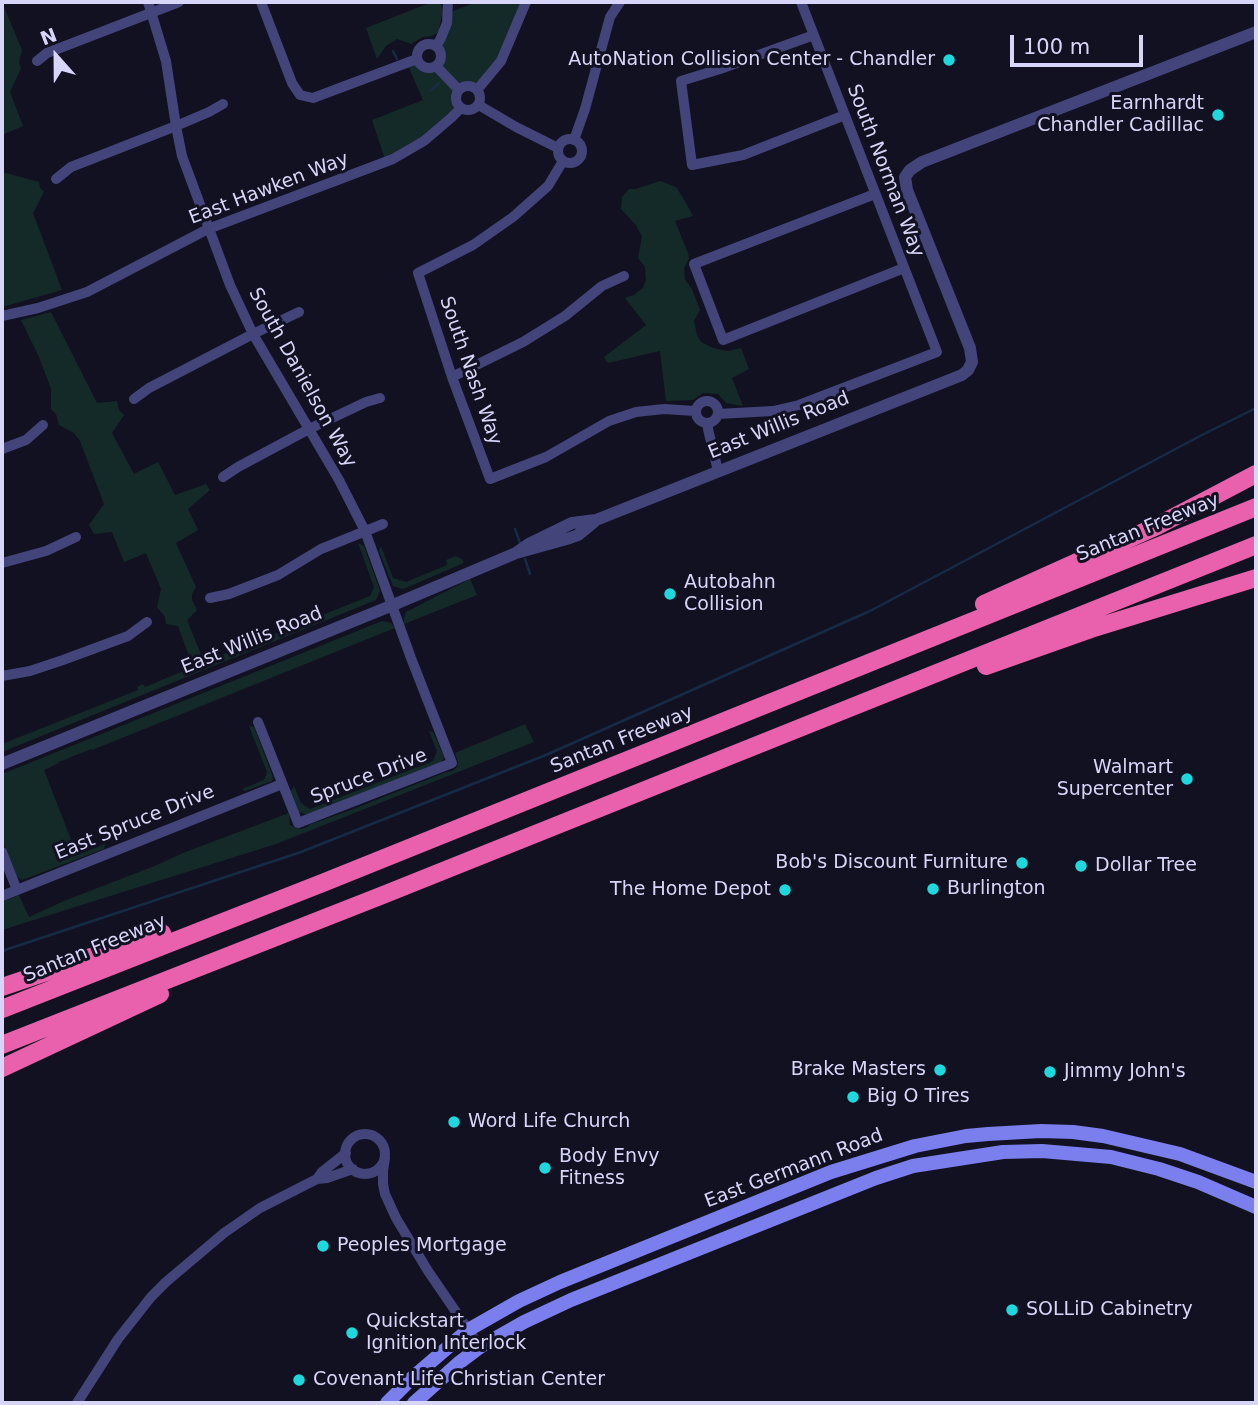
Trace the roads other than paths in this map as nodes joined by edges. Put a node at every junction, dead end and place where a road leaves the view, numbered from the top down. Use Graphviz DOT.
graph roads {
  1 [pos="148,2"];
  2 [pos="179,2"];
  3 [pos="261,2"];
  4 [pos="448,2"];
  5 [pos="526,2"];
  6 [pos="620,2"];
  7 [pos="801,2"];
  8 [pos="152,12"];
  9 [pos="1256,32"];
  10 [pos="814,35"];
  11 [pos="436,46"];
  12 [pos="417,59"];
  13 [pos="37,61"];
  14 [pos="436,66"];
  15 [pos="459,90"];
  16 [pos="477,90"];
  17 [pos="223,104"];
  18 [pos="479,104"];
  19 [pos="461,108"];
  20 [pos="845,115"];
  21 [pos="176,127"];
  22 [pos="574,140"];
  23 [pos="558,148"];
  24 [pos="563,161"];
  25 [pos="56,179"];
  26 [pos="875,194"];
  27 [pos="208,229"];
  28 [pos="904,268"];
  29 [pos="624,276"];
  30 [pos="299,312"];
  31 [pos="2,316"];
  32 [pos="253,334"];
  33 [pos="453,377"];
  34 [pos="380,398"];
  35 [pos="134,399"];
  36 [pos="695,411"];
  37 [pos="719,414"];
  38 [pos="708,424"];
  39 [pos="43,425"];
  40 [pos="309,429"];
  41 [pos="2,449"];
  42 [pos="718,471"];
  43 [pos="1256,474"];
  44 [pos="223,477"];
  45 [pos="1256,507"];
  46 [pos="383,524"];
  47 [pos="365,531"];
  48 [pos="76,537"];
  49 [pos="1256,545"];
  50 [pos="2,563"];
  51 [pos="1256,578"];
  52 [pos="210,598"];
  53 [pos="393,605"];
  54 [pos="147,622"];
  55 [pos="868,663"];
  56 [pos="2,676"];
  57 [pos="258,722"];
  58 [pos="781,736"];
  59 [pos="452,763"];
  60 [pos="2,764"];
  61 [pos="282,785"];
  62 [pos="2,852"];
  63 [pos="326,881"];
  64 [pos="17,890"];
  65 [pos="2,896"];
  66 [pos="236,952"];
  67 [pos="2,987"];
  68 [pos="2,1009"];
  69 [pos="2,1045"];
  70 [pos="2,1068"];
  71 [pos="345,1153"];
  72 [pos="1189,1156"];
  73 [pos="1105,1157"];
  74 [pos="385,1158"];
  75 [pos="353,1170"];
  76 [pos="365,1174"];
  77 [pos="317,1179"];
  78 [pos="1256,1182"];
  79 [pos="385,1194"];
  80 [pos="1256,1207"];
  81 [pos="468,1330"];
  82 [pos="480,1347"];
  83 [pos="77,1403"];
  84 [pos="387,1403"];
  85 [pos="414,1403"];
  1 -- 8 [label="street, South Danielson Way"];
  2 -- 8 [label="street"];
  3 -- 12 [label="street"];
  4 -- 11 [label="street"];
  5 -- 16 [label="street"];
  6 -- 22 [label="street"];
  7 -- 10 [label="street, South Norman Way"];
  8 -- 13 [label="street"];
  8 -- 21 [label="street, South Danielson Way"];
  9 -- 42 [label="street, East Willis Road"];
  10 -- 20 [label="street, South Norman Way"];
  10 -- 20 [label="street"];
  11 -- 12 [label="street"];
  11 -- 14 [label="street"];
  12 -- 14 [label="street"];
  14 -- 15 [label="street"];
  15 -- 16 [label="street"];
  15 -- 19 [label="street"];
  16 -- 18 [label="street"];
  17 -- 21 [label="street"];
  18 -- 19 [label="street"];
  18 -- 23 [label="street"];
  19 -- 27 [label="street, East Hawken Way"];
  20 -- 26 [label="street, South Norman Way"];
  21 -- 25 [label="street"];
  21 -- 27 [label="street, South Danielson Way"];
  22 -- 23 [label="street"];
  22 -- 24 [label="street"];
  23 -- 24 [label="street"];
  24 -- 33 [label="street, South Nash Way"];
  26 -- 28 [label="street, South Norman Way"];
  26 -- 28 [label="street"];
  27 -- 31 [label="street, East Hawken Way"];
  27 -- 32 [label="street, South Danielson Way"];
  28 -- 37 [label="street, South Norman Way"];
  29 -- 33 [label="street"];
  30 -- 32 [label="street"];
  32 -- 35 [label="street"];
  32 -- 40 [label="street, South Danielson Way"];
  33 -- 36 [label="street, South Nash Way"];
  34 -- 40 [label="street"];
  36 -- 37 [label="street"];
  36 -- 38 [label="street"];
  37 -- 38 [label="street"];
  38 -- 42 [label="street"];
  39 -- 41 [label="street"];
  40 -- 44 [label="street"];
  40 -- 47 [label="street, South Danielson Way"];
  42 -- 53 [label="street, East Willis Road"];
  43 -- 55 [label="highway"];
  45 -- 55 [label="highway, Santan Freeway"];
  46 -- 47 [label="street"];
  47 -- 52 [label="street"];
  47 -- 53 [label="street, South Danielson Way"];
  48 -- 50 [label="street"];
  49 -- 58 [label="highway"];
  51 -- 58 [label="highway"];
  53 -- 59 [label="street, South Danielson Way"];
  53 -- 60 [label="street, East Willis Road"];
  54 -- 56 [label="street"];
  55 -- 63 [label="highway, Santan Freeway"];
  57 -- 61 [label="street"];
  58 -- 66 [label="highway"];
  59 -- 61 [label="street, Spruce Drive"];
  61 -- 64 [label="street, East Spruce Drive"];
  62 -- 64 [label="street"];
  63 -- 67 [label="highway"];
  63 -- 68 [label="highway, Santan Freeway"];
  64 -- 65 [label="street, East Spruce Drive"];
  66 -- 69 [label="highway"];
  66 -- 70 [label="highway"];
  71 -- 74 [label="street"];
  71 -- 75 [label="street"];
  71 -- 77 [label="street"];
  72 -- 73 [label="main road"];
  72 -- 78 [label="main road, East Germann Road"];
  72 -- 81 [label="main road, East Germann Road"];
  73 -- 80 [label="main road, East Germann Road"];
  73 -- 82 [label="main road, East Germann Road"];
  74 -- 76 [label="street"];
  74 -- 79 [label="street"];
  75 -- 76 [label="street"];
  75 -- 77 [label="street"];
  76 -- 79 [label="street"];
  77 -- 83 [label="street"];
  79 -- 81 [label="street"];
  81 -- 82 [label="street"];
  81 -- 84 [label="main road, East Germann Road"];
  82 -- 85 [label="main road, East Germann Road"];
}
